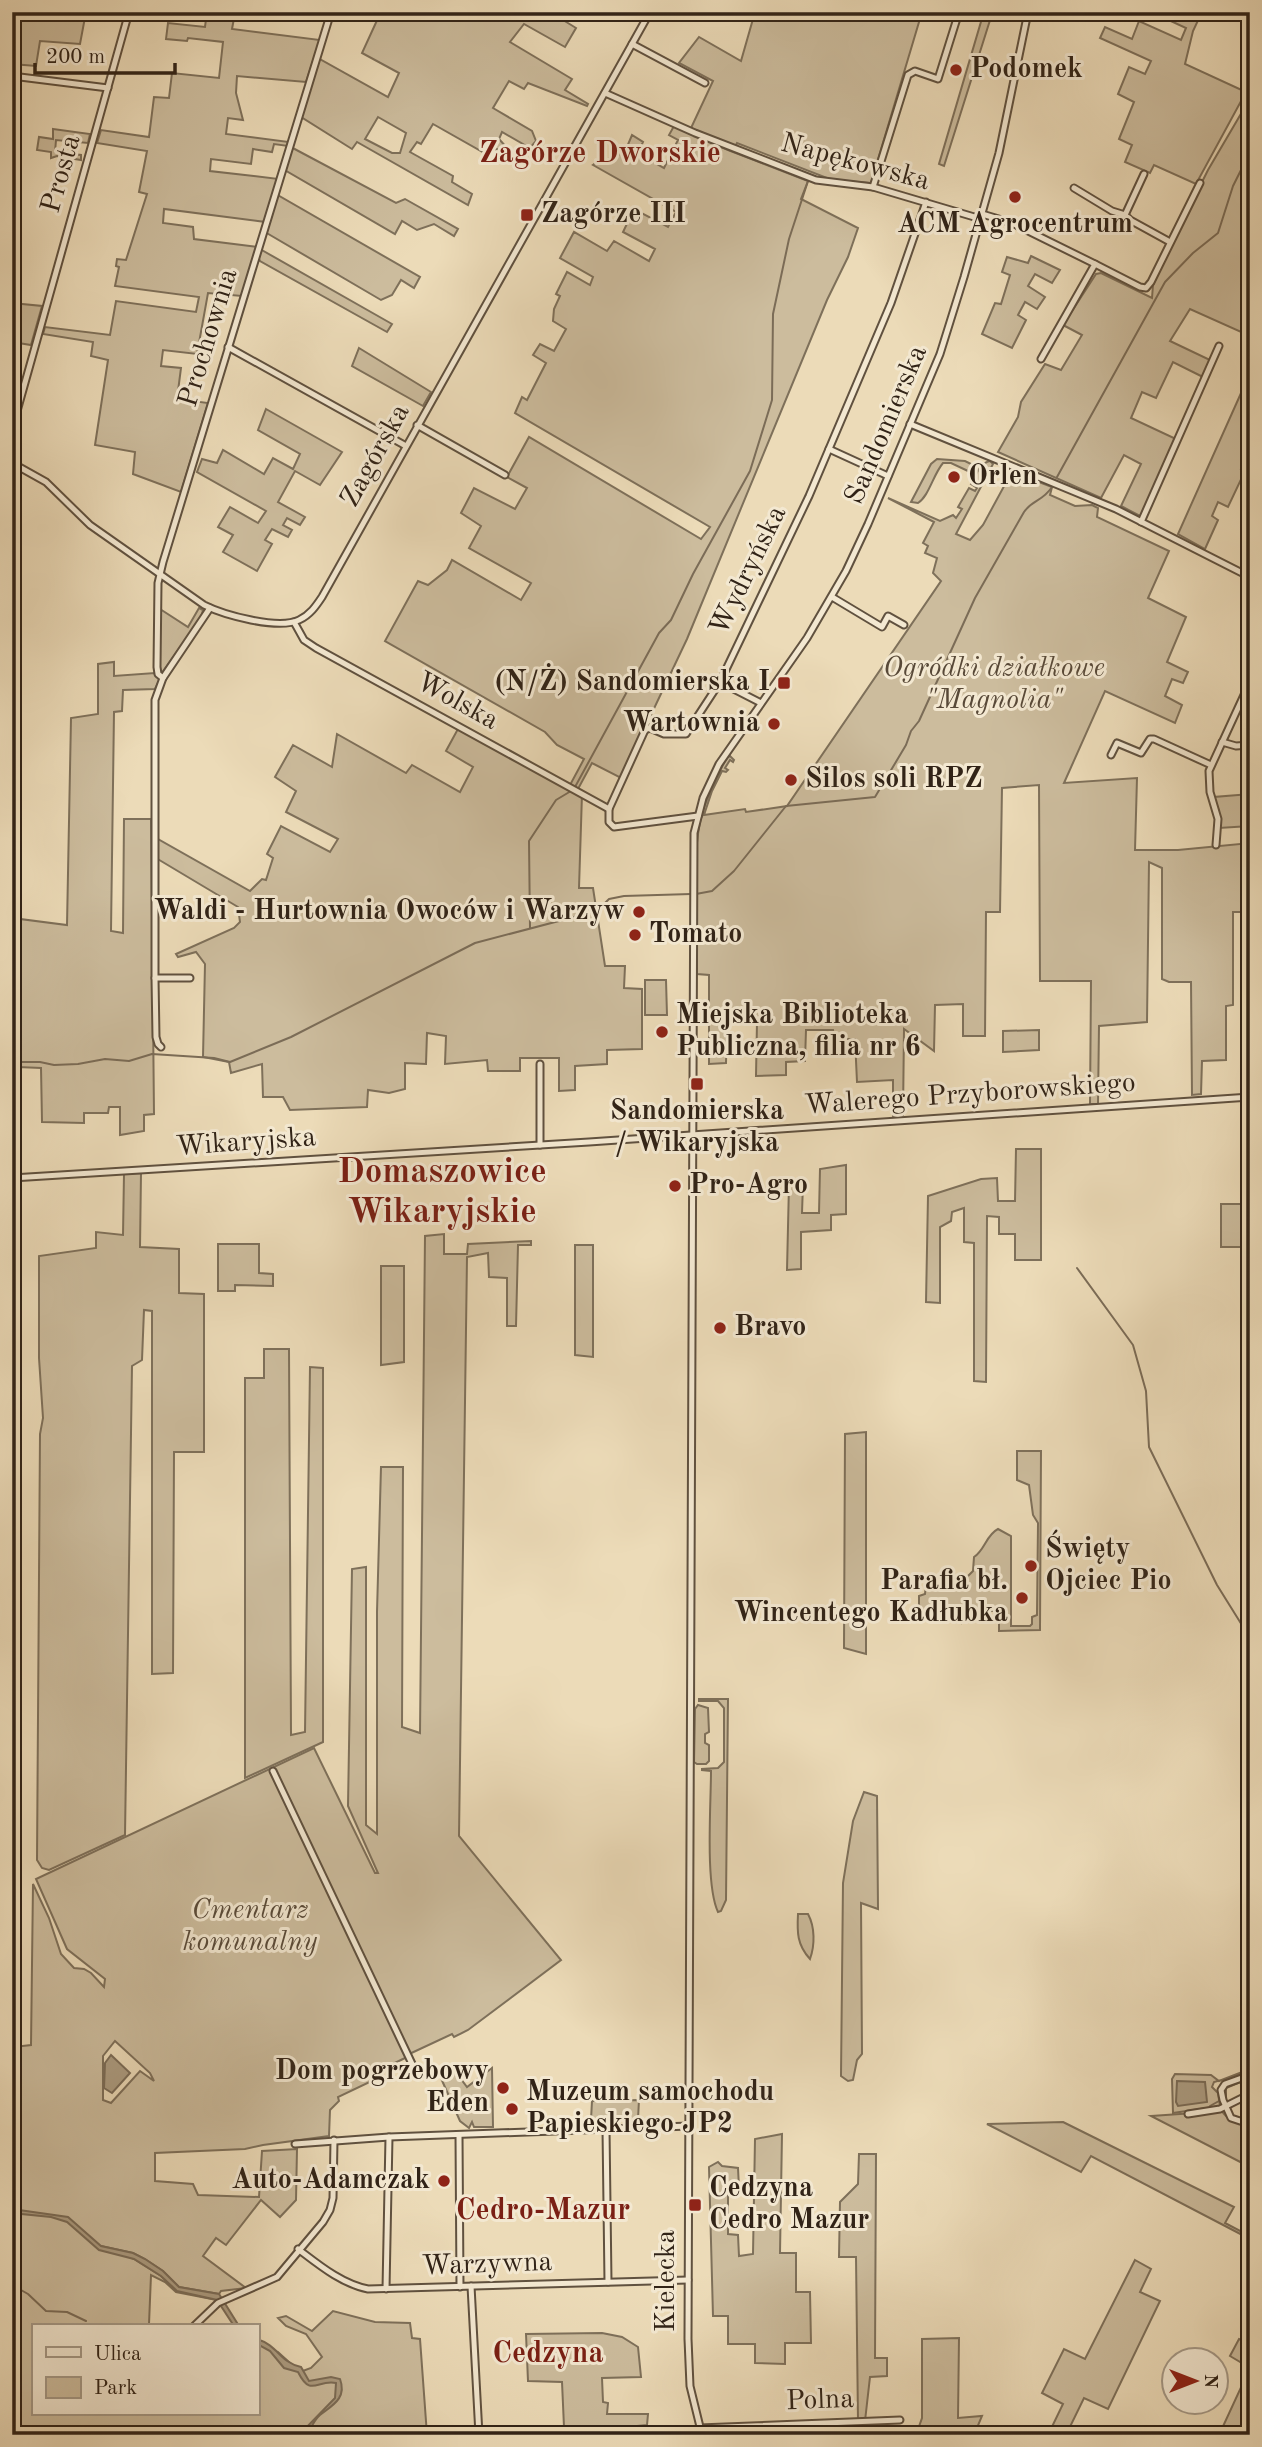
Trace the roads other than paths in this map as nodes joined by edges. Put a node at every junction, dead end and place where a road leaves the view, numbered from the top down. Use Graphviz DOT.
graph roads {
  1 [pos="129,12"];
  2 [pos="331,12"];
  3 [pos="650,12"];
  4 [pos="959,12"];
  5 [pos="1028,12"];
  6 [pos="632,44"];
  7 [pos="12,76"];
  8 [pos="705,83"];
  9 [pos="108,88"];
  10 [pos="605,93"];
  11 [pos="1144,174"];
  12 [pos="1200,183"];
  13 [pos="873,187"];
  14 [pos="1074,188"];
  15 [pos="926,202"];
  16 [pos="1125,215"];
  17 [pos="981,217"];
  18 [pos="1170,242"];
  19 [pos="1095,264"];
  20 [pos="1219,346"];
  21 [pos="228,347"];
  22 [pos="1041,359"];
  23 [pos="910,424"];
  24 [pos="417,425"];
  25 [pos="12,429"];
  26 [pos="406,446"];
  27 [pos="829,449"];
  28 [pos="12,463"];
  29 [pos="505,475"];
  30 [pos="888,476"];
  31 [pos="1141,522"];
  32 [pos="160,575"];
  33 [pos="1250,578"];
  34 [pos="832,597"];
  35 [pos="210,608"];
  36 [pos="294,622"];
  37 [pos="904,625"];
  38 [pos="163,678"];
  39 [pos="720,682"];
  40 [pos="1250,682"];
  41 [pos="761,703"];
  42 [pos="1222,742"];
  43 [pos="1250,746"];
  44 [pos="1111,755"];
  45 [pos="1210,767"];
  46 [pos="609,809"];
  47 [pos="698,816"];
  48 [pos="1216,845"];
  49 [pos="155,978"];
  50 [pos="190,978"];
  51 [pos="161,1047"];
  52 [pos="540,1064"];
  53 [pos="1250,1097"];
  54 [pos="692,1135"];
  55 [pos="540,1145"];
  56 [pos="12,1178"];
  57 [pos="272,1771"];
  58 [pos="414,2068"];
  59 [pos="1250,2074"];
  60 [pos="1250,2094"];
  61 [pos="1226,2107"];
  62 [pos="1188,2114"];
  63 [pos="1250,2118"];
  64 [pos="688,2126"];
  65 [pos="607,2129"];
  66 [pos="459,2135"];
  67 [pos="389,2137"];
  68 [pos="334,2140"];
  69 [pos="295,2144"];
  70 [pos="298,2249"];
  71 [pos="688,2280"];
  72 [pos="608,2282"];
  73 [pos="471,2286"];
  74 [pos="460,2287"];
  75 [pos="386,2289"];
  76 [pos="196,2324"];
  77 [pos="900,2420"];
  78 [pos="701,2431"];
  79 [pos="479,2435"];
  1 -- 9 [label="street, Prosta"];
  2 -- 21 [label="street, Prochownia"];
  3 -- 6 [label="street, Zagórska"];
  4 -- 13 [label="street"];
  5 -- 17 [label="street, Sandomierska"];
  6 -- 8 [label="street"];
  6 -- 10 [label="street, Zagórska"];
  7 -- 9 [label="street"];
  9 -- 25 [label="street, Prosta"];
  10 -- 13 [label="street, Napękowska"];
  10 -- 24 [label="street, Zagórska"];
  11 -- 16 [label="street"];
  12 -- 18 [label="street"];
  13 -- 15 [label="street, Napękowska"];
  14 -- 16 [label="street"];
  15 -- 17 [label="street, Napękowska"];
  15 -- 27 [label="street, Wydryńska"];
  16 -- 18 [label="street"];
  17 -- 19 [label="street, Napękowska"];
  17 -- 23 [label="street, Sandomierska"];
  18 -- 19 [label="street, Napękowska"];
  19 -- 22 [label="street"];
  20 -- 31 [label="street"];
  21 -- 26 [label="street"];
  21 -- 32 [label="street, Prochownia"];
  23 -- 30 [label="street, Sandomierska"];
  23 -- 31 [label="street"];
  24 -- 26 [label="street, Zagórska"];
  24 -- 29 [label="street"];
  26 -- 36 [label="street, Zagórska"];
  27 -- 30 [label="street"];
  27 -- 39 [label="street, Wydryńska"];
  28 -- 32 [label="street"];
  30 -- 34 [label="street, Sandomierska"];
  31 -- 33 [label="street"];
  32 -- 35 [label="street"];
  32 -- 38 [label="street, Prochownia"];
  34 -- 37 [label="street"];
  34 -- 41 [label="street, Sandomierska"];
  35 -- 36 [label="street"];
  35 -- 38 [label="street, Prochownia"];
  36 -- 46 [label="street, Wolska"];
  38 -- 49 [label="street, Prochownia"];
  39 -- 41 [label="street"];
  39 -- 46 [label="street, Wydryńska"];
  40 -- 42 [label="street"];
  41 -- 47 [label="street, Sandomierska"];
  42 -- 43 [label="street"];
  42 -- 45 [label="street"];
  44 -- 45 [label="street"];
  45 -- 48 [label="street"];
  46 -- 47 [label="street"];
  47 -- 54 [label="street, Sandomierska"];
  49 -- 50 [label="street"];
  49 -- 51 [label="street, Prochownia"];
  52 -- 55 [label="street"];
  53 -- 54 [label="street, Walerego Przyborowskiego"];
  54 -- 55 [label="street, Wikaryjska"];
  54 -- 64 [label="street, Kielecka"];
  55 -- 56 [label="street, Wikaryjska"];
  57 -- 58 [label="street"];
  59 -- 61 [label="street"];
  60 -- 61 [label="street"];
  61 -- 62 [label="street"];
  61 -- 63 [label="street"];
  64 -- 65 [label="street"];
  64 -- 71 [label="street, Kielecka"];
  65 -- 66 [label="street"];
  65 -- 72 [label="street"];
  66 -- 67 [label="street"];
  66 -- 74 [label="street"];
  67 -- 68 [label="street"];
  67 -- 75 [label="street"];
  68 -- 69 [label="street"];
  68 -- 70 [label="street"];
  70 -- 75 [label="street, Warzywna"];
  70 -- 76 [label="street"];
  71 -- 72 [label="street, Warzywna"];
  71 -- 78 [label="street, Kielecka"];
  72 -- 73 [label="street, Warzywna"];
  73 -- 74 [label="street, Warzywna"];
  73 -- 79 [label="street"];
  74 -- 75 [label="street, Warzywna"];
  77 -- 78 [label="street, Polna"];
}
